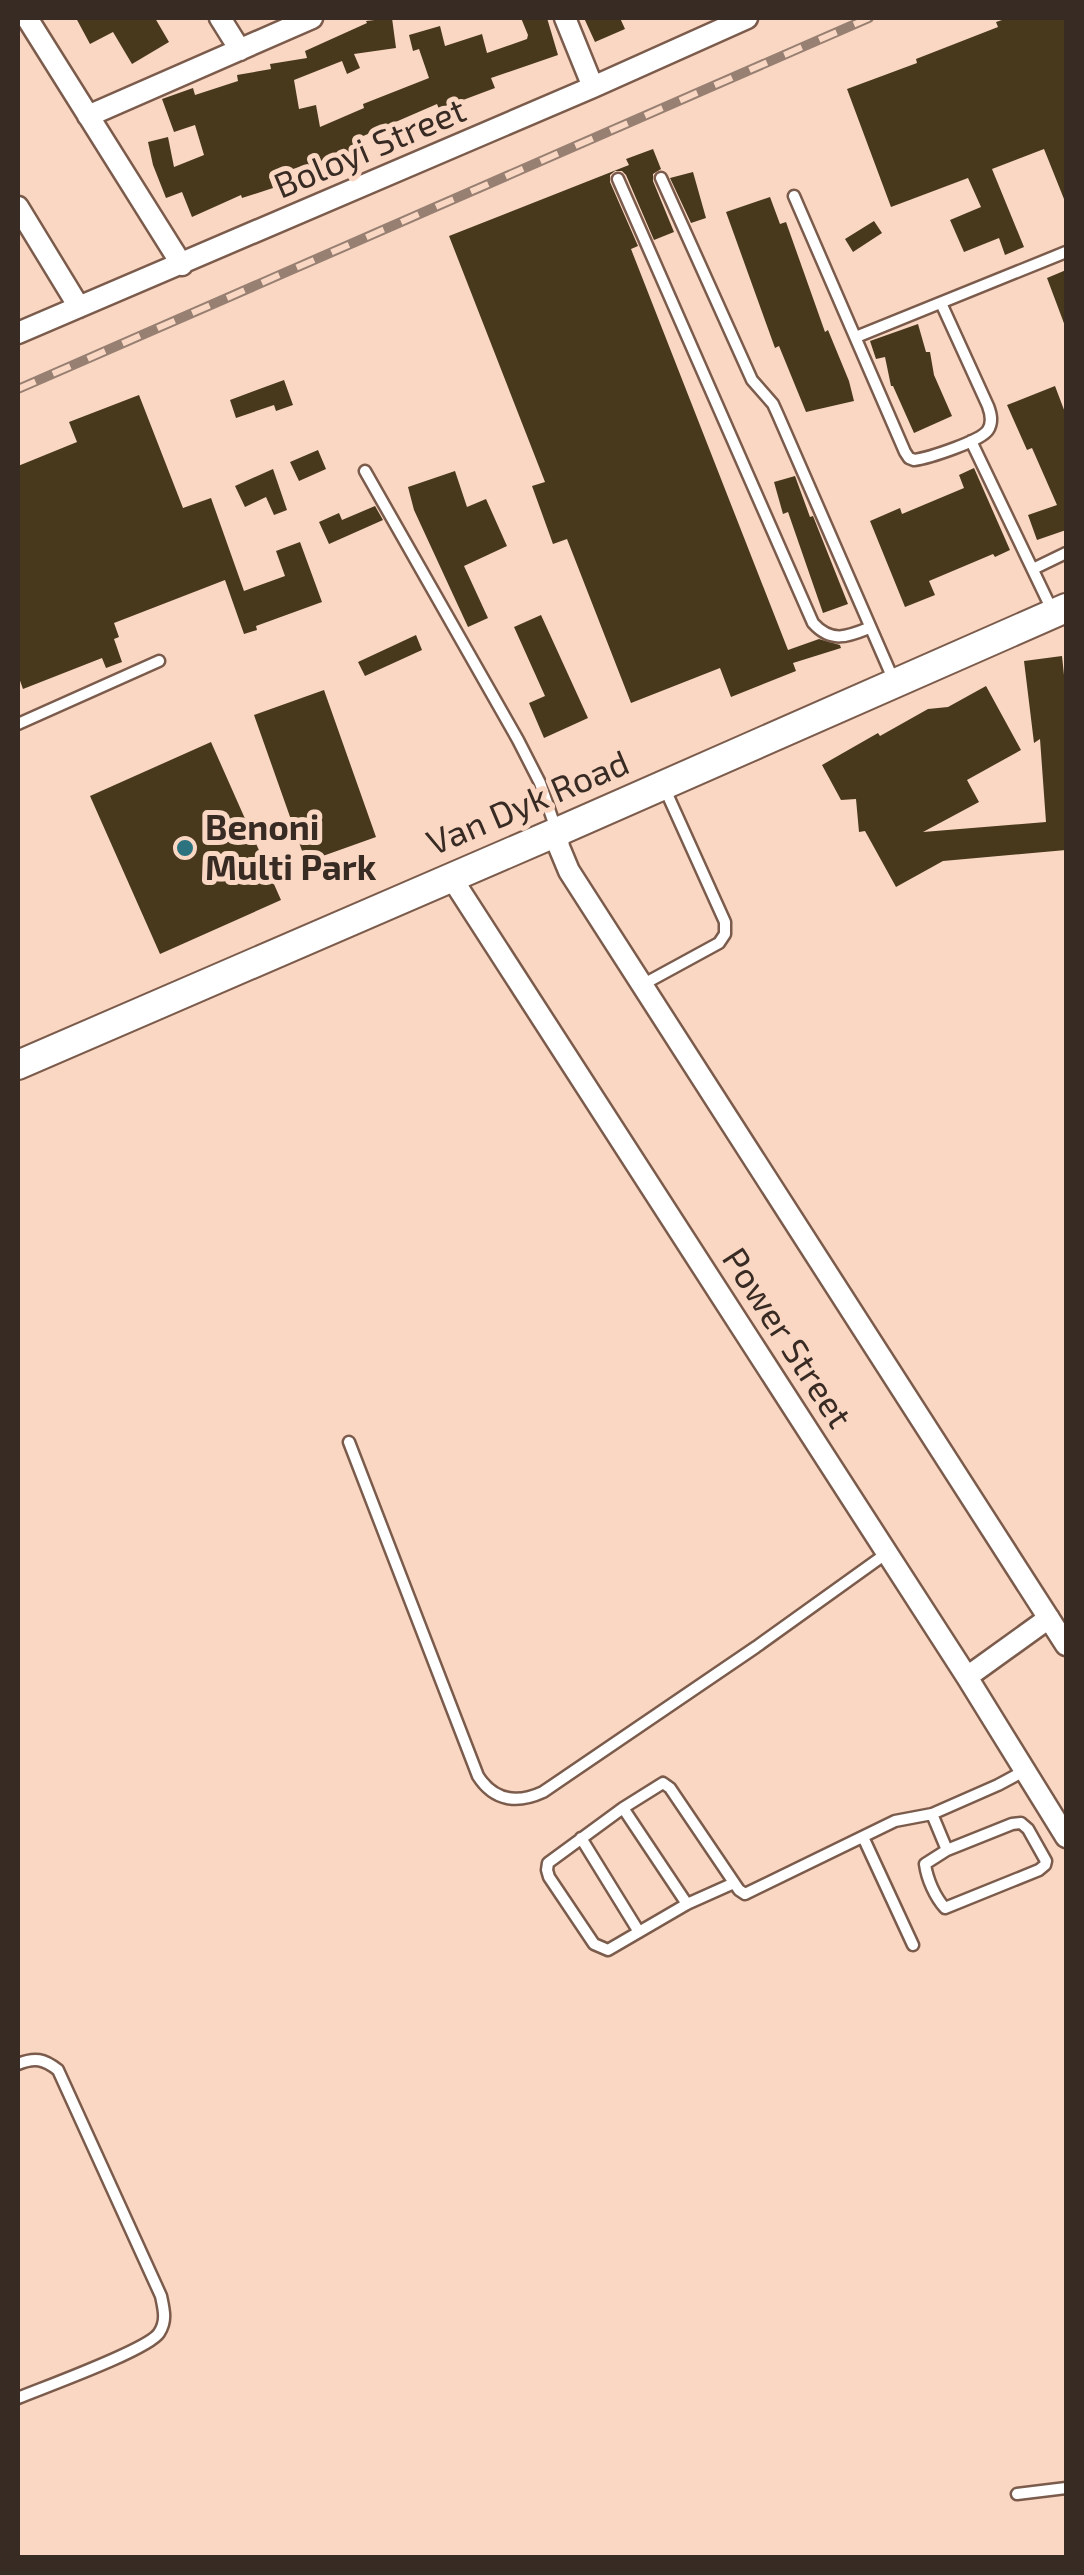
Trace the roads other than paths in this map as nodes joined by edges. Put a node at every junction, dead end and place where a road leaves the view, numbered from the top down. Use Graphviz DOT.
graph roads {
  1 [pos="28,18"];
  2 [pos="220,18"];
  3 [pos="312,18"];
  4 [pos="565,18"];
  5 [pos="747,18"];
  6 [pos="240,50"];
  7 [pos="593,87"];
  8 [pos="88,116"];
  9 [pos="662,178"];
  10 [pos="618,179"];
  11 [pos="794,196"];
  12 [pos="18,207"];
  13 [pos="1066,252"];
  14 [pos="182,265"];
  15 [pos="941,304"];
  16 [pos="79,307"];
  17 [pos="18,334"];
  18 [pos="856,337"];
  19 [pos="971,441"];
  20 [pos="365,471"];
  21 [pos="1066,553"];
  22 [pos="1032,569"];
  23 [pos="1060,610"];
  24 [pos="869,628"];
  25 [pos="159,661"];
  26 [pos="894,682"];
  27 [pos="18,724"];
  28 [pos="663,785"];
  29 [pos="557,832"];
  30 [pos="451,877"];
  31 [pos="642,985"];
  32 [pos="18,1065"];
  33 [pos="349,1442"];
  34 [pos="887,1553"];
  35 [pos="1049,1618"];
  36 [pos="1066,1646"];
  37 [pos="966,1676"];
  38 [pos="1025,1770"];
  39 [pos="622,1808"];
  40 [pos="932,1814"];
  41 [pos="1066,1836"];
  42 [pos="863,1837"];
  43 [pos="581,1838"];
  44 [pos="947,1850"];
  45 [pos="734,1883"];
  46 [pos="687,1904"];
  47 [pos="638,1932"];
  48 [pos="913,1945"];
  49 [pos="18,2064"];
  50 [pos="18,2398"];
  51 [pos="1066,2488"];
  52 [pos="1017,2494"];
  1 -- 8 [label="street"];
  2 -- 6 [label="street"];
  3 -- 6 [label="street"];
  4 -- 7 [label="street"];
  5 -- 7 [label="street, Boloyi Street"];
  6 -- 8 [label="street"];
  7 -- 14 [label="street, Boloyi Street"];
  8 -- 14 [label="street"];
  9 -- 24 [label="lane"];
  10 -- 24 [label="lane"];
  11 -- 18 [label="lane"];
  12 -- 16 [label="street"];
  13 -- 15 [label="lane"];
  14 -- 16 [label="street, Boloyi Street"];
  15 -- 18 [label="lane"];
  15 -- 19 [label="lane"];
  16 -- 17 [label="street, Boloyi Street"];
  18 -- 19 [label="lane"];
  19 -- 22 [label="lane"];
  20 -- 29 [label="lane"];
  21 -- 22 [label="lane"];
  22 -- 23 [label="lane"];
  23 -- 26 [label="main road, Van Dyk Road"];
  24 -- 26 [label="lane"];
  25 -- 27 [label="lane"];
  26 -- 28 [label="main road, Van Dyk Road"];
  28 -- 29 [label="main road, Van Dyk Road"];
  28 -- 31 [label="lane"];
  29 -- 30 [label="main road, Van Dyk Road"];
  29 -- 31 [label="street, Power Street"];
  30 -- 32 [label="main road, Van Dyk Road"];
  30 -- 34 [label="street, Power Street"];
  31 -- 35 [label="street, Power Street"];
  33 -- 34 [label="lane"];
  34 -- 37 [label="street, Power Street"];
  35 -- 36 [label="street, Power Street"];
  35 -- 37 [label="street"];
  37 -- 38 [label="street, Power Street"];
  38 -- 40 [label="lane"];
  38 -- 41 [label="street, Power Street"];
  39 -- 43 [label="lane"];
  39 -- 45 [label="lane"];
  39 -- 46 [label="lane"];
  40 -- 42 [label="lane"];
  40 -- 44 [label="lane"];
  42 -- 45 [label="lane"];
  42 -- 48 [label="lane"];
  43 -- 47 [label="lane"];
  43 -- 47 [label="lane"];
  44 -- 44 [label="lane"];
  45 -- 46 [label="lane"];
  46 -- 47 [label="lane"];
  49 -- 50 [label="lane"];
  51 -- 52 [label="lane"];
}
